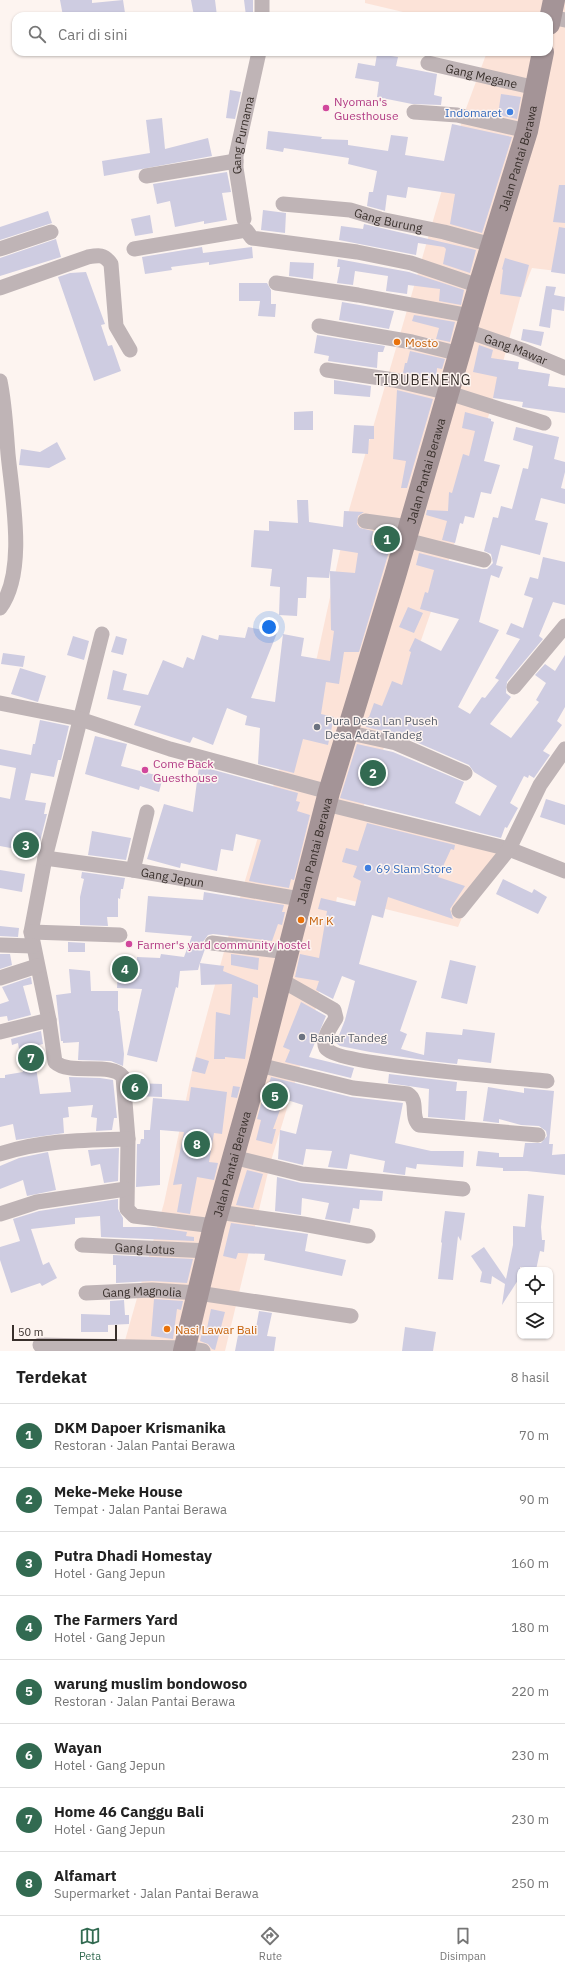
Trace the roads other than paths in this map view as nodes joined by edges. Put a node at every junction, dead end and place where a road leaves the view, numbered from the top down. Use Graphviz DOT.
graph roads {
  1 [pos="262,0"];
  2 [pos="262,12"];
  3 [pos="258,56"];
  4 [pos="543,56"];
  5 [pos="428,63"];
  6 [pos="536,88"];
  7 [pos="414,112"];
  8 [pos="527,131"];
  9 [pos="236,161"];
  10 [pos="146,176"];
  11 [pos="283,204"];
  12 [pos="244,219"];
  13 [pos="51,232"];
  14 [pos="492,245"];
  15 [pos="0,249"];
  16 [pos="134,249"];
  17 [pos="276,283"];
  18 [pos="479,286"];
  19 [pos="0,288"];
  20 [pos="469,324"];
  21 [pos="319,326"];
  22 [pos="130,350"];
  23 [pos="460,354"];
  24 [pos="565,368"];
  25 [pos="327,370"];
  26 [pos="0,381"];
  27 [pos="449,393"];
  28 [pos="544,423"];
  29 [pos="365,521"];
  30 [pos="408,534"];
  31 [pos="484,560"];
  32 [pos="0,608"];
  33 [pos="565,626"];
  34 [pos="102,634"];
  35 [pos="514,687"];
  36 [pos="0,703"];
  37 [pos="80,719"];
  38 [pos="346,732"];
  39 [pos="565,749"];
  40 [pos="465,773"];
  41 [pos="327,798"];
  42 [pos="147,812"];
  43 [pos="509,849"];
  44 [pos="45,858"];
  45 [pos="132,870"];
  46 [pos="565,871"];
  47 [pos="300,899"];
  48 [pos="459,911"];
  49 [pos="120,934"];
  50 [pos="32,939"];
  51 [pos="212,943"];
  52 [pos="0,945"];
  53 [pos="288,952"];
  54 [pos="37,966"];
  55 [pos="0,978"];
  56 [pos="281,980"];
  57 [pos="49,1020"];
  58 [pos="0,1032"];
  59 [pos="259,1065"];
  60 [pos="547,1081"];
  61 [pos="538,1135"];
  62 [pos="128,1139"];
  63 [pos="0,1154"];
  64 [pos="233,1157"];
  65 [pos="126,1189"];
  66 [pos="463,1189"];
  67 [pos="0,1214"];
  68 [pos="216,1219"];
  69 [pos="368,1236"];
  70 [pos="82,1245"];
  71 [pos="209,1251"];
  72 [pos="86,1293"];
  73 [pos="198,1293"];
  74 [pos="351,1316"];
  75 [pos="40,1345"];
  76 [pos="190,1350"];
  1 -- 2 [label="street"];
  3 -- 9 [label="street, Gang Purnama"];
  4 -- 6 [label="street, Jalan Pantai Berawa"];
  5 -- 6 [label="street, Gang Megane"];
  6 -- 8 [label="street, Jalan Pantai Berawa"];
  7 -- 8 [label="street"];
  8 -- 14 [label="street, Jalan Pantai Berawa"];
  9 -- 10 [label="street"];
  9 -- 12 [label="street, Gang Purnama"];
  11 -- 14 [label="street, Gang Burung"];
  13 -- 15 [label="street"];
  14 -- 18 [label="street, Jalan Pantai Berawa"];
  16 -- 18 [label="street"];
  17 -- 20 [label="street, Gang Mawar"];
  18 -- 20 [label="street, Jalan Pantai Berawa"];
  19 -- 22 [label="street"];
  20 -- 23 [label="street, Jalan Pantai Berawa"];
  20 -- 24 [label="street, Gang Mawar"];
  21 -- 23 [label="street"];
  23 -- 27 [label="street, Jalan Pantai Berawa"];
  25 -- 27 [label="street"];
  26 -- 32 [label="street"];
  27 -- 28 [label="street"];
  27 -- 30 [label="street, Jalan Pantai Berawa"];
  29 -- 30 [label="street"];
  30 -- 31 [label="street"];
  30 -- 38 [label="street, Jalan Pantai Berawa"];
  33 -- 35 [label="street"];
  34 -- 37 [label="street"];
  36 -- 37 [label="street"];
  37 -- 41 [label="street"];
  37 -- 44 [label="street"];
  38 -- 40 [label="street"];
  38 -- 41 [label="street, Jalan Pantai Berawa"];
  39 -- 43 [label="street"];
  41 -- 43 [label="street"];
  41 -- 47 [label="street, Jalan Pantai Berawa"];
  42 -- 45 [label="street"];
  43 -- 46 [label="street"];
  43 -- 48 [label="street"];
  44 -- 45 [label="street, Gang Jepun"];
  44 -- 50 [label="street"];
  45 -- 47 [label="street, Gang Jepun"];
  47 -- 53 [label="street, Jalan Pantai Berawa"];
  49 -- 50 [label="street"];
  50 -- 52 [label="street"];
  50 -- 54 [label="street"];
  51 -- 53 [label="street"];
  53 -- 56 [label="street, Jalan Pantai Berawa"];
  54 -- 55 [label="street"];
  54 -- 57 [label="street"];
  56 -- 59 [label="street, Jalan Pantai Berawa"];
  56 -- 60 [label="street"];
  57 -- 58 [label="street"];
  57 -- 62 [label="street"];
  59 -- 61 [label="street"];
  59 -- 64 [label="street, Jalan Pantai Berawa"];
  62 -- 63 [label="street"];
  62 -- 65 [label="street"];
  64 -- 66 [label="street"];
  64 -- 68 [label="street, Jalan Pantai Berawa"];
  65 -- 67 [label="street"];
  65 -- 68 [label="street"];
  68 -- 69 [label="street"];
  68 -- 71 [label="street, Jalan Pantai Berawa"];
  70 -- 71 [label="street, Gang Lotus"];
  71 -- 73 [label="street, Jalan Pantai Berawa"];
  72 -- 73 [label="street, Gang Magnolia"];
  73 -- 74 [label="street, Gang Magnolia"];
  73 -- 76 [label="street, Jalan Pantai Berawa"];
  75 -- 76 [label="street"];
}
